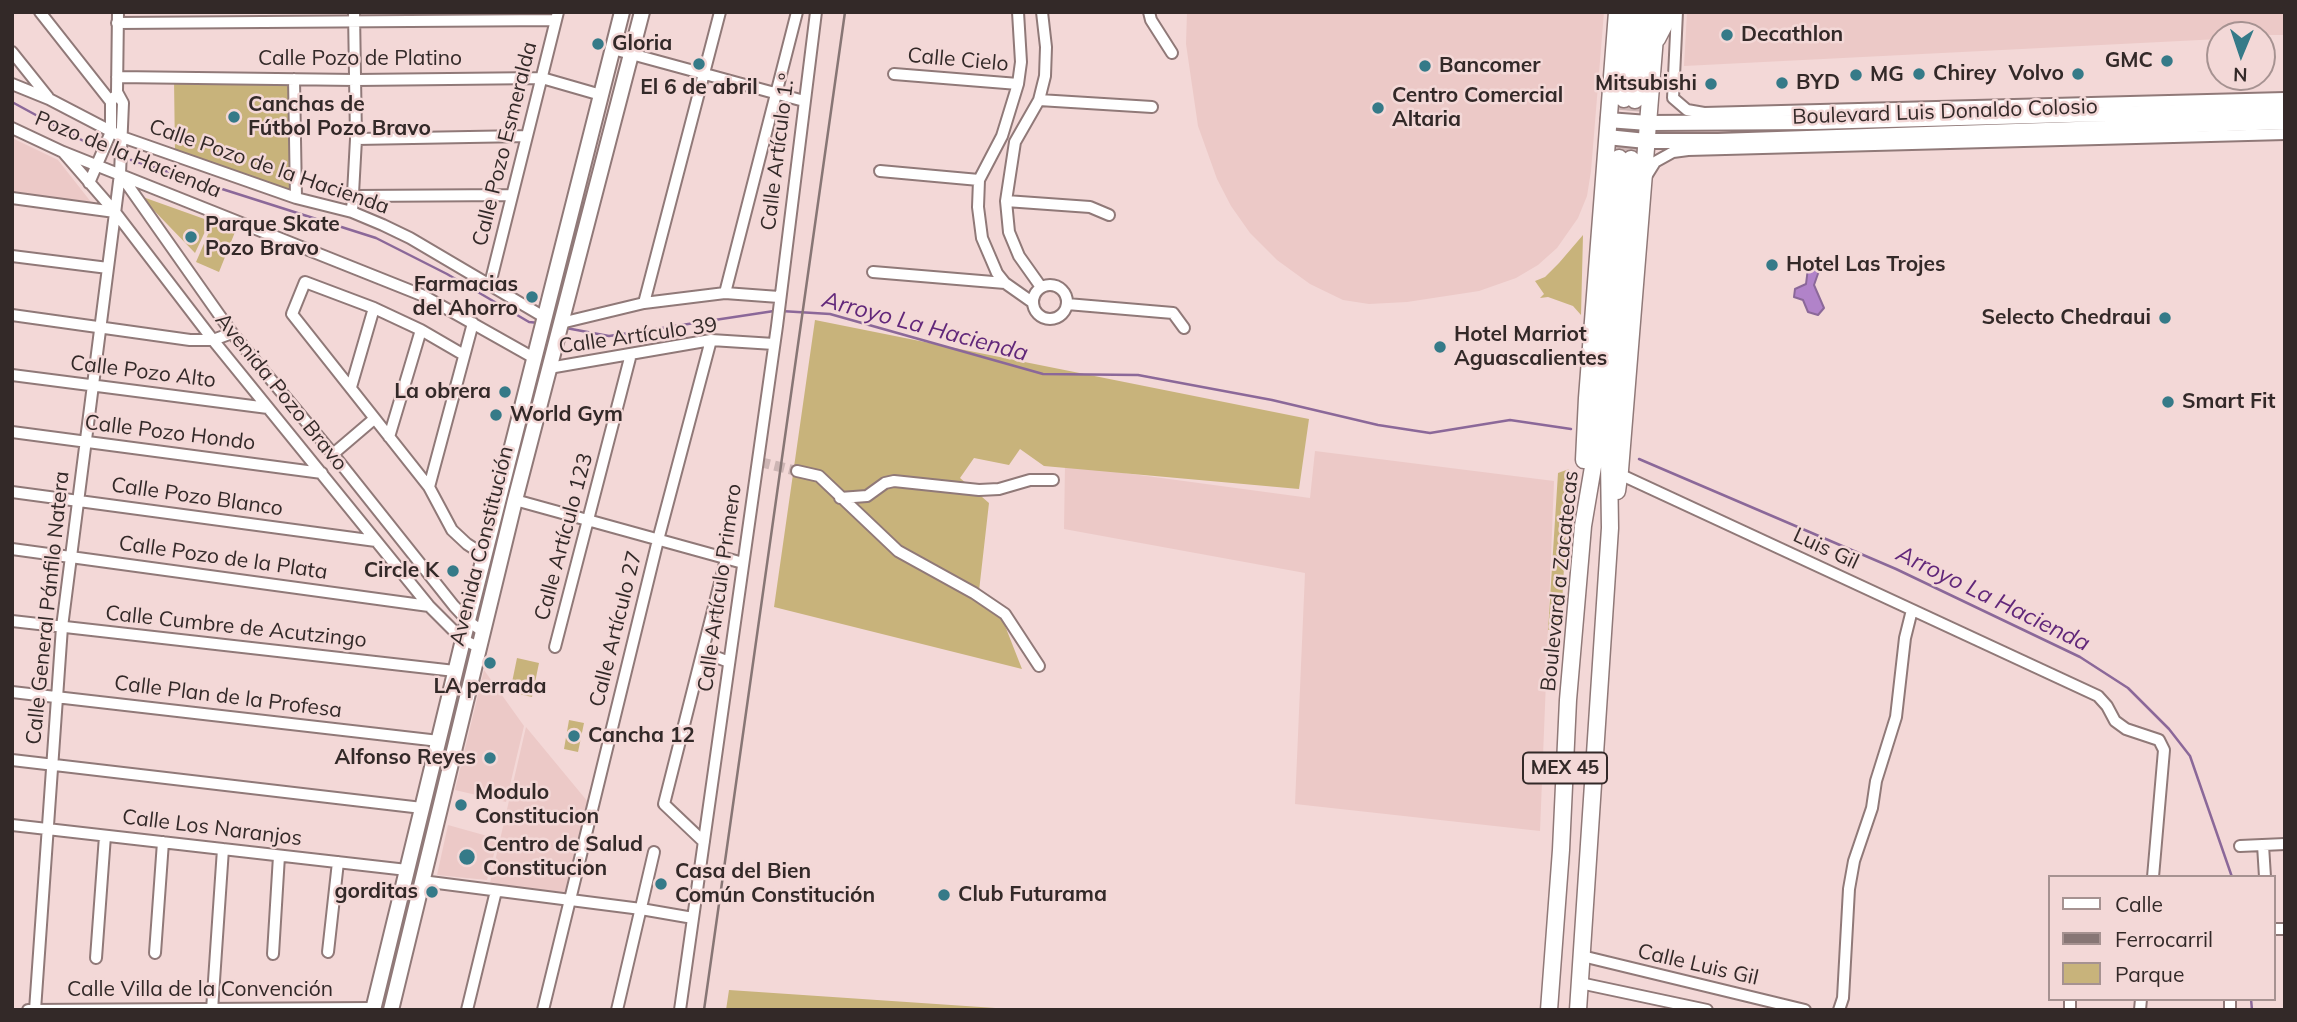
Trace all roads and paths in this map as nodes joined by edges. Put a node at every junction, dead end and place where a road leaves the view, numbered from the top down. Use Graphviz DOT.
graph roads {
  1 [pos="40,12"];
  2 [pos="622,12"];
  3 [pos="642,12"];
  4 [pos="720,12"];
  5 [pos="797,12"];
  6 [pos="816,12"];
  7 [pos="1018,12"];
  8 [pos="1042,12"];
  9 [pos="1149,12"];
  10 [pos="1617,12"];
  11 [pos="1631,12"];
  12 [pos="1642,12"];
  13 [pos="1657,12"];
  14 [pos="1674,12"];
  15 [pos="354,16"];
  16 [pos="557,16"];
  17 [pos="118,18"];
  18 [pos="1654,44"];
  19 [pos="613,49"];
  20 [pos="12,52"];
  21 [pos="1172,53"];
  22 [pos="632,55"];
  23 [pos="704,73"];
  24 [pos="894,74"];
  25 [pos="117,77"];
  26 [pos="542,78"];
  27 [pos="294,79"];
  28 [pos="356,80"];
  29 [pos="12,84"];
  30 [pos="1018,84"];
  31 [pos="774,94"];
  32 [pos="601,95"];
  33 [pos="114,97"];
  34 [pos="2285,98"];
  35 [pos="49,99"];
  36 [pos="1039,100"];
  37 [pos="804,101"];
  38 [pos="1152,107"];
  39 [pos="1967,107"];
  40 [pos="2285,109"];
  41 [pos="2216,111"];
  42 [pos="1788,112"];
  43 [pos="2049,115"];
  44 [pos="1948,118"];
  45 [pos="1608,120"];
  46 [pos="1815,122"];
  47 [pos="2285,122"];
  48 [pos="1648,123"];
  49 [pos="12,128"];
  50 [pos="2103,128"];
  51 [pos="110,132"];
  52 [pos="2285,134"];
  53 [pos="526,136"];
  54 [pos="1002,136"];
  55 [pos="122,137"];
  56 [pos="1607,137"];
  57 [pos="356,139"];
  58 [pos="1646,141"];
  59 [pos="1718,141"];
  60 [pos="1850,141"];
  61 [pos="1015,142"];
  62 [pos="1734,148"];
  63 [pos="63,152"];
  64 [pos="96,165"];
  65 [pos="880,171"];
  66 [pos="120,174"];
  67 [pos="979,180"];
  68 [pos="89,183"];
  69 [pos="1642,183"];
  70 [pos="511,195"];
  71 [pos="354,197"];
  72 [pos="12,198"];
  73 [pos="296,198"];
  74 [pos="1006,201"];
  75 [pos="115,212"];
  76 [pos="352,212"];
  77 [pos="1109,215"];
  78 [pos="12,256"];
  79 [pos="108,268"];
  80 [pos="873,272"];
  81 [pos="1005,283"];
  82 [pos="490,284"];
  83 [pos="1041,287"];
  84 [pos="725,293"];
  85 [pos="779,301"];
  86 [pos="1032,302"];
  87 [pos="644,303"];
  88 [pos="1068,304"];
  89 [pos="374,308"];
  90 [pos="12,315"];
  91 [pos="544,319"];
  92 [pos="473,323"];
  93 [pos="560,325"];
  94 [pos="100,326"];
  95 [pos="1184,328"];
  96 [pos="421,330"];
  97 [pos="232,333"];
  98 [pos="213,340"];
  99 [pos="710,340"];
  100 [pos="774,344"];
  101 [pos="631,354"];
  102 [pos="464,355"];
  103 [pos="535,355"];
  104 [pos="549,368"];
  105 [pos="12,375"];
  106 [pos="93,385"];
  107 [pos="351,387"];
  108 [pos="268,408"];
  109 [pos="374,419"];
  110 [pos="12,432"];
  111 [pos="389,437"];
  112 [pos="85,442"];
  113 [pos="333,454"];
  114 [pos="797,471"];
  115 [pos="322,472"];
  116 [pos="1614,472"];
  117 [pos="1053,480"];
  118 [pos="429,487"];
  119 [pos="12,492"];
  120 [pos="840,498"];
  121 [pos="515,500"];
  122 [pos="78,501"];
  123 [pos="590,521"];
  124 [pos="1583,526"];
  125 [pos="658,540"];
  126 [pos="376,541"];
  127 [pos="12,549"];
  128 [pos="484,555"];
  129 [pos="71,557"];
  130 [pos="726,559"];
  131 [pos="743,564"];
  132 [pos="429,606"];
  133 [pos="1912,610"];
  134 [pos="12,621"];
  135 [pos="468,621"];
  136 [pos="62,627"];
  137 [pos="482,631"];
  138 [pos="463,640"];
  139 [pos="479,647"];
  140 [pos="555,647"];
  141 [pos="702,652"];
  142 [pos="729,662"];
  143 [pos="1039,666"];
  144 [pos="455,671"];
  145 [pos="12,692"];
  146 [pos="57,697"];
  147 [pos="439,741"];
  148 [pos="12,760"];
  149 [pos="52,765"];
  150 [pos="422,808"];
  151 [pos="12,825"];
  152 [pos="47,829"];
  153 [pos="105,836"];
  154 [pos="163,842"];
  155 [pos="704,842"];
  156 [pos="2285,844"];
  157 [pos="2263,845"];
  158 [pos="2240,846"];
  159 [pos="223,849"];
  160 [pos="653,852"];
  161 [pos="279,856"];
  162 [pos="338,862"];
  163 [pos="407,870"];
  164 [pos="2153,875"];
  165 [pos="2265,875"];
  166 [pos="422,881"];
  167 [pos="496,891"];
  168 [pos="570,900"];
  169 [pos="641,909"];
  170 [pos="693,918"];
  171 [pos="328,952"];
  172 [pos="155,953"];
  173 [pos="274,954"];
  174 [pos="1582,956"];
  175 [pos="96,958"];
  176 [pos="1685,982"];
  177 [pos="1580,983"];
  178 [pos="1668,1006"];
  179 [pos="1682,1007"];
  180 [pos="212,1009"];
  181 [pos="373,1009"];
  182 [pos="27,1010"];
  183 [pos="35,1010"];
  184 [pos="391,1010"];
  185 [pos="467,1010"];
  186 [pos="543,1010"];
  187 [pos="617,1010"];
  188 [pos="680,1010"];
  189 [pos="1549,1010"];
  190 [pos="1578,1010"];
  191 [pos="1707,1010"];
  192 [pos="1805,1010"];
  193 [pos="1839,1010"];
  1 -- 33 [label="street"];
  2 -- 19 [label="main road, Avenida Constitución"];
  3 -- 22 [label="main road, Avenida Constitución"];
  4 -- 23 [label="street"];
  5 -- 31 [label="street"];
  6 -- 37 [label="street, Calle Artículo 1.º"];
  7 -- 30 [label="street"];
  8 -- 36 [label="street"];
  9 -- 21 [label="street"];
  10 -- 45 [label="main road"];
  11 -- 12 [label="main road"];
  13 -- 18 [label="main road"];
  14 -- 18 [label="main road"];
  14 -- 42 [label="street, Boulevard Luis Donaldo Colosio"];
  15 -- 16 [label="street"];
  15 -- 17 [label="street"];
  15 -- 28 [label="street"];
  16 -- 26 [label="street, Calle Pozo Esmeralda"];
  17 -- 25 [label="street"];
  18 -- 48 [label="main road"];
  19 -- 22 [label="street"];
  19 -- 32 [label="main road, Avenida Constitución"];
  20 -- 35 [label="street"];
  22 -- 23 [label="street"];
  22 -- 93 [label="main road, Avenida Constitución"];
  23 -- 31 [label="street"];
  23 -- 87 [label="street"];
  24 -- 30 [label="street, Calle Cielo"];
  25 -- 27 [label="street, Calle Pozo de Platino"];
  25 -- 33 [label="street"];
  26 -- 28 [label="street, Calle Pozo de Platino"];
  26 -- 32 [label="street, Calle Pozo de Platino"];
  26 -- 53 [label="street, Calle Pozo Esmeralda"];
  27 -- 28 [label="street, Calle Pozo de Platino"];
  27 -- 73 [label="street"];
  28 -- 57 [label="street"];
  29 -- 35 [label="street, Calle Pozo de la Hacienda"];
  30 -- 54 [label="street"];
  31 -- 37 [label="street"];
  31 -- 84 [label="street"];
  32 -- 91 [label="main road, Avenida Constitución"];
  33 -- 51 [label="street"];
  33 -- 55 [label="street, Calle General Pánfilo Natera"];
  34 -- 39 [label="street, Boulevard Luis Donaldo Colosio"];
  35 -- 51 [label="street, Calle Pozo de la Hacienda"];
  36 -- 38 [label="street"];
  36 -- 61 [label="street"];
  37 -- 85 [label="street, Calle Artículo 1.º"];
  39 -- 42 [label="street, Boulevard Luis Donaldo Colosio"];
  39 -- 44 [label="main road"];
  40 -- 41 [label="main road, Boulevard Luis Donaldo Colosio"];
  41 -- 43 [label="main road, Boulevard Luis Donaldo Colosio"];
  41 -- 50 [label="main road"];
  42 -- 46 [label="main road"];
  43 -- 44 [label="main road, Boulevard Luis Donaldo Colosio"];
  43 -- 50 [label="main road"];
  44 -- 46 [label="main road, Boulevard Luis Donaldo Colosio"];
  45 -- 48 [label="main road, Boulevard Luis Donaldo Colosio"];
  45 -- 56 [label="main road"];
  46 -- 48 [label="main road, Boulevard Luis Donaldo Colosio"];
  47 -- 50 [label="main road, Boulevard Luis Donaldo Colosio"];
  48 -- 58 [label="main road"];
  49 -- 63 [label="street, Pozo de la Hacienda"];
  50 -- 60 [label="main road, Boulevard Luis Donaldo Colosio"];
  51 -- 55 [label="street, Calle Pozo de la Hacienda"];
  51 -- 64 [label="street"];
  52 -- 60 [label="street, Boulevard Luis Donaldo Colosio"];
  53 -- 57 [label="street"];
  53 -- 70 [label="street, Calle Pozo Esmeralda"];
  54 -- 61 [label="street"];
  54 -- 67 [label="street"];
  55 -- 66 [label="street, Calle General Pánfilo Natera"];
  55 -- 73 [label="street, Calle Pozo de la Hacienda"];
  56 -- 58 [label="main road, Boulevard Luis Donaldo Colosio"];
  56 -- 124 [label="main road"];
  57 -- 71 [label="street"];
  58 -- 59 [label="main road, Boulevard Luis Donaldo Colosio"];
  58 -- 69 [label="main road"];
  59 -- 60 [label="main road, Boulevard Luis Donaldo Colosio"];
  59 -- 62 [label="main road"];
  60 -- 62 [label="street, Boulevard Luis Donaldo Colosio"];
  61 -- 74 [label="street"];
  62 -- 69 [label="street, Boulevard Luis Donaldo Colosio"];
  63 -- 64 [label="street, Pozo de la Hacienda"];
  63 -- 68 [label="street, Avenida Pozo Bravo"];
  64 -- 66 [label="street, Pozo de la Hacienda"];
  64 -- 68 [label="street"];
  65 -- 67 [label="street"];
  66 -- 75 [label="street, Calle General Pánfilo Natera"];
  66 -- 92 [label="street, Pozo de la Hacienda"];
  66 -- 97 [label="street, Avenida Pozo Bravo"];
  67 -- 81 [label="street"];
  68 -- 75 [label="street, Avenida Pozo Bravo"];
  69 -- 116 [label="main road"];
  70 -- 71 [label="street"];
  70 -- 82 [label="street, Calle Pozo Esmeralda"];
  71 -- 76 [label="street"];
  72 -- 75 [label="street"];
  73 -- 76 [label="street, Calle Pozo de la Hacienda"];
  74 -- 77 [label="street"];
  74 -- 83 [label="street"];
  75 -- 79 [label="street, Calle General Pánfilo Natera"];
  75 -- 98 [label="street, Avenida Pozo Bravo"];
  76 -- 82 [label="street, Calle Pozo de la Hacienda"];
  78 -- 79 [label="street"];
  79 -- 94 [label="street, Calle General Pánfilo Natera"];
  80 -- 81 [label="street"];
  81 -- 86 [label="street"];
  82 -- 91 [label="street, Calle Pozo de la Hacienda"];
  83 -- 86 [label="street"];
  83 -- 88 [label="street"];
  84 -- 85 [label="street, Calle Artículo 39"];
  84 -- 87 [label="street, Calle Artículo 39"];
  85 -- 100 [label="street, Calle Artículo Primero"];
  86 -- 88 [label="street"];
  87 -- 93 [label="street, Calle Artículo 39"];
  88 -- 95 [label="street"];
  89 -- 96 [label="street"];
  89 -- 107 [label="street"];
  89 -- 107 [label="street"];
  90 -- 94 [label="street"];
  91 -- 103 [label="main road, Avenida Constitución"];
  92 -- 102 [label="street"];
  92 -- 103 [label="street, Pozo de la Hacienda"];
  93 -- 104 [label="main road, Avenida Constitución"];
  94 -- 98 [label="street"];
  94 -- 106 [label="street, Calle General Pánfilo Natera"];
  96 -- 102 [label="street"];
  96 -- 111 [label="street"];
  97 -- 98 [label="street"];
  97 -- 113 [label="street, Avenida Pozo Bravo"];
  98 -- 108 [label="street, Avenida Pozo Bravo"];
  99 -- 100 [label="street, Calle Artículo 39"];
  99 -- 101 [label="street, Calle Artículo 39"];
  99 -- 125 [label="street, Calle Artículo 27"];
  100 -- 131 [label="street, Calle Artículo Primero"];
  101 -- 104 [label="street, Calle Artículo 39"];
  101 -- 123 [label="street, Calle Artículo 123"];
  102 -- 118 [label="street"];
  103 -- 128 [label="main road, Avenida Constitución"];
  104 -- 121 [label="main road, Avenida Constitución"];
  105 -- 106 [label="street, Calle Pozo Alto"];
  106 -- 108 [label="street, Calle Pozo Alto"];
  106 -- 112 [label="street, Calle General Pánfilo Natera"];
  107 -- 109 [label="street"];
  108 -- 115 [label="street, Avenida Pozo Bravo"];
  109 -- 111 [label="street"];
  109 -- 113 [label="street"];
  110 -- 112 [label="street, Calle Pozo Hondo"];
  111 -- 118 [label="street"];
  112 -- 115 [label="street, Calle Pozo Hondo"];
  112 -- 122 [label="street, Calle General Pánfilo Natera"];
  113 -- 135 [label="street, Avenida Pozo Bravo"];
  114 -- 120 [label="street"];
  115 -- 126 [label="street, Avenida Pozo Bravo"];
  116 -- 124 [label="main road, Boulevard a Zacatecas / MEX 45"];
  116 -- 133 [label="street, Luis Gil"];
  116 -- 174 [label="main road, Boulevard a Zacatecas / MEX 45"];
  117 -- 120 [label="street"];
  118 -- 128 [label="street"];
  119 -- 122 [label="street, Calle Pozo Blanco"];
  120 -- 143 [label="street"];
  121 -- 123 [label="street"];
  121 -- 137 [label="main road, Avenida Constitución"];
  122 -- 126 [label="street, Calle Pozo Blanco"];
  122 -- 129 [label="street, Calle General Pánfilo Natera"];
  123 -- 125 [label="street"];
  123 -- 140 [label="street, Calle Artículo 123"];
  124 -- 189 [label="main road, Boulevard a Zacatecas / MEX 45"];
  125 -- 130 [label="street"];
  125 -- 168 [label="street, Calle Artículo 27"];
  126 -- 132 [label="street, Avenida Pozo Bravo"];
  127 -- 129 [label="street, Calle Pozo de la Plata"];
  128 -- 135 [label="main road, Avenida Constitución"];
  129 -- 132 [label="street, Calle Pozo de la Plata"];
  129 -- 136 [label="street, Calle General Pánfilo Natera"];
  130 -- 131 [label="street"];
  130 -- 141 [label="street"];
  131 -- 142 [label="street, Calle Artículo Primero"];
  132 -- 138 [label="street, Avenida Pozo Bravo"];
  133 -- 164 [label="street, Luis Gil"];
  133 -- 193 [label="street"];
  134 -- 136 [label="street, Calle Cumbre de Acutzingo"];
  135 -- 137 [label="street, Avenida Pozo Bravo"];
  135 -- 138 [label="main road, Avenida Constitución"];
  136 -- 144 [label="street, Calle Cumbre de Acutzingo"];
  136 -- 146 [label="street, Calle General Pánfilo Natera"];
  137 -- 139 [label="main road, Avenida Constitución"];
  138 -- 139 [label="street, Avenida Pozo Bravo"];
  138 -- 144 [label="main road, Avenida Constitución"];
  139 -- 166 [label="main road, Avenida Constitución"];
  141 -- 142 [label="street"];
  141 -- 155 [label="street"];
  142 -- 155 [label="street, Calle Artículo Primero"];
  144 -- 147 [label="main road, Avenida Constitución"];
  145 -- 146 [label="street, Calle Plan de la Profesa"];
  146 -- 147 [label="street, Calle Plan de la Profesa"];
  146 -- 149 [label="street, Calle General Pánfilo Natera"];
  147 -- 150 [label="main road, Avenida Constitución"];
  148 -- 149 [label="street"];
  149 -- 150 [label="street"];
  149 -- 152 [label="street, Calle General Pánfilo Natera"];
  150 -- 163 [label="main road, Avenida Constitución"];
  151 -- 152 [label="street, Calle Los Naranjos"];
  152 -- 153 [label="street, Calle Los Naranjos"];
  152 -- 183 [label="street, Calle General Pánfilo Natera"];
  153 -- 154 [label="street, Calle Los Naranjos"];
  153 -- 175 [label="street"];
  154 -- 159 [label="street, Calle Los Naranjos"];
  154 -- 172 [label="street"];
  155 -- 170 [label="street, Calle Artículo Primero"];
  156 -- 157 [label="street"];
  157 -- 158 [label="street"];
  157 -- 165 [label="street"];
  159 -- 161 [label="street, Calle Los Naranjos"];
  159 -- 180 [label="street"];
  160 -- 169 [label="street"];
  161 -- 162 [label="street, Calle Los Naranjos"];
  161 -- 173 [label="street"];
  162 -- 163 [label="street, Calle Los Naranjos"];
  162 -- 171 [label="street"];
  163 -- 181 [label="main road, Avenida Constitución"];
  166 -- 167 [label="street"];
  166 -- 184 [label="main road, Avenida Constitución"];
  167 -- 168 [label="street"];
  167 -- 185 [label="street"];
  168 -- 169 [label="street"];
  168 -- 186 [label="street, Calle Artículo 27"];
  169 -- 170 [label="street"];
  169 -- 187 [label="street"];
  170 -- 188 [label="street, Calle Artículo Primero"];
  174 -- 176 [label="street, Calle Luis Gil"];
  174 -- 177 [label="main road, Boulevard a Zacatecas / MEX 45"];
  176 -- 179 [label="street"];
  176 -- 192 [label="street, Calle Luis Gil"];
  177 -- 178 [label="street, Calle Luis Gil"];
  177 -- 190 [label="main road, Boulevard a Zacatecas / MEX 45"];
  178 -- 179 [label="street, Calle Luis Gil"];
  179 -- 191 [label="street, Calle Luis Gil"];
  180 -- 181 [label="street, Calle Villa de la Convención"];
  180 -- 183 [label="street, Calle Villa de la Convención"];
  182 -- 183 [label="street, Calle Villa de la Convención"];
}
